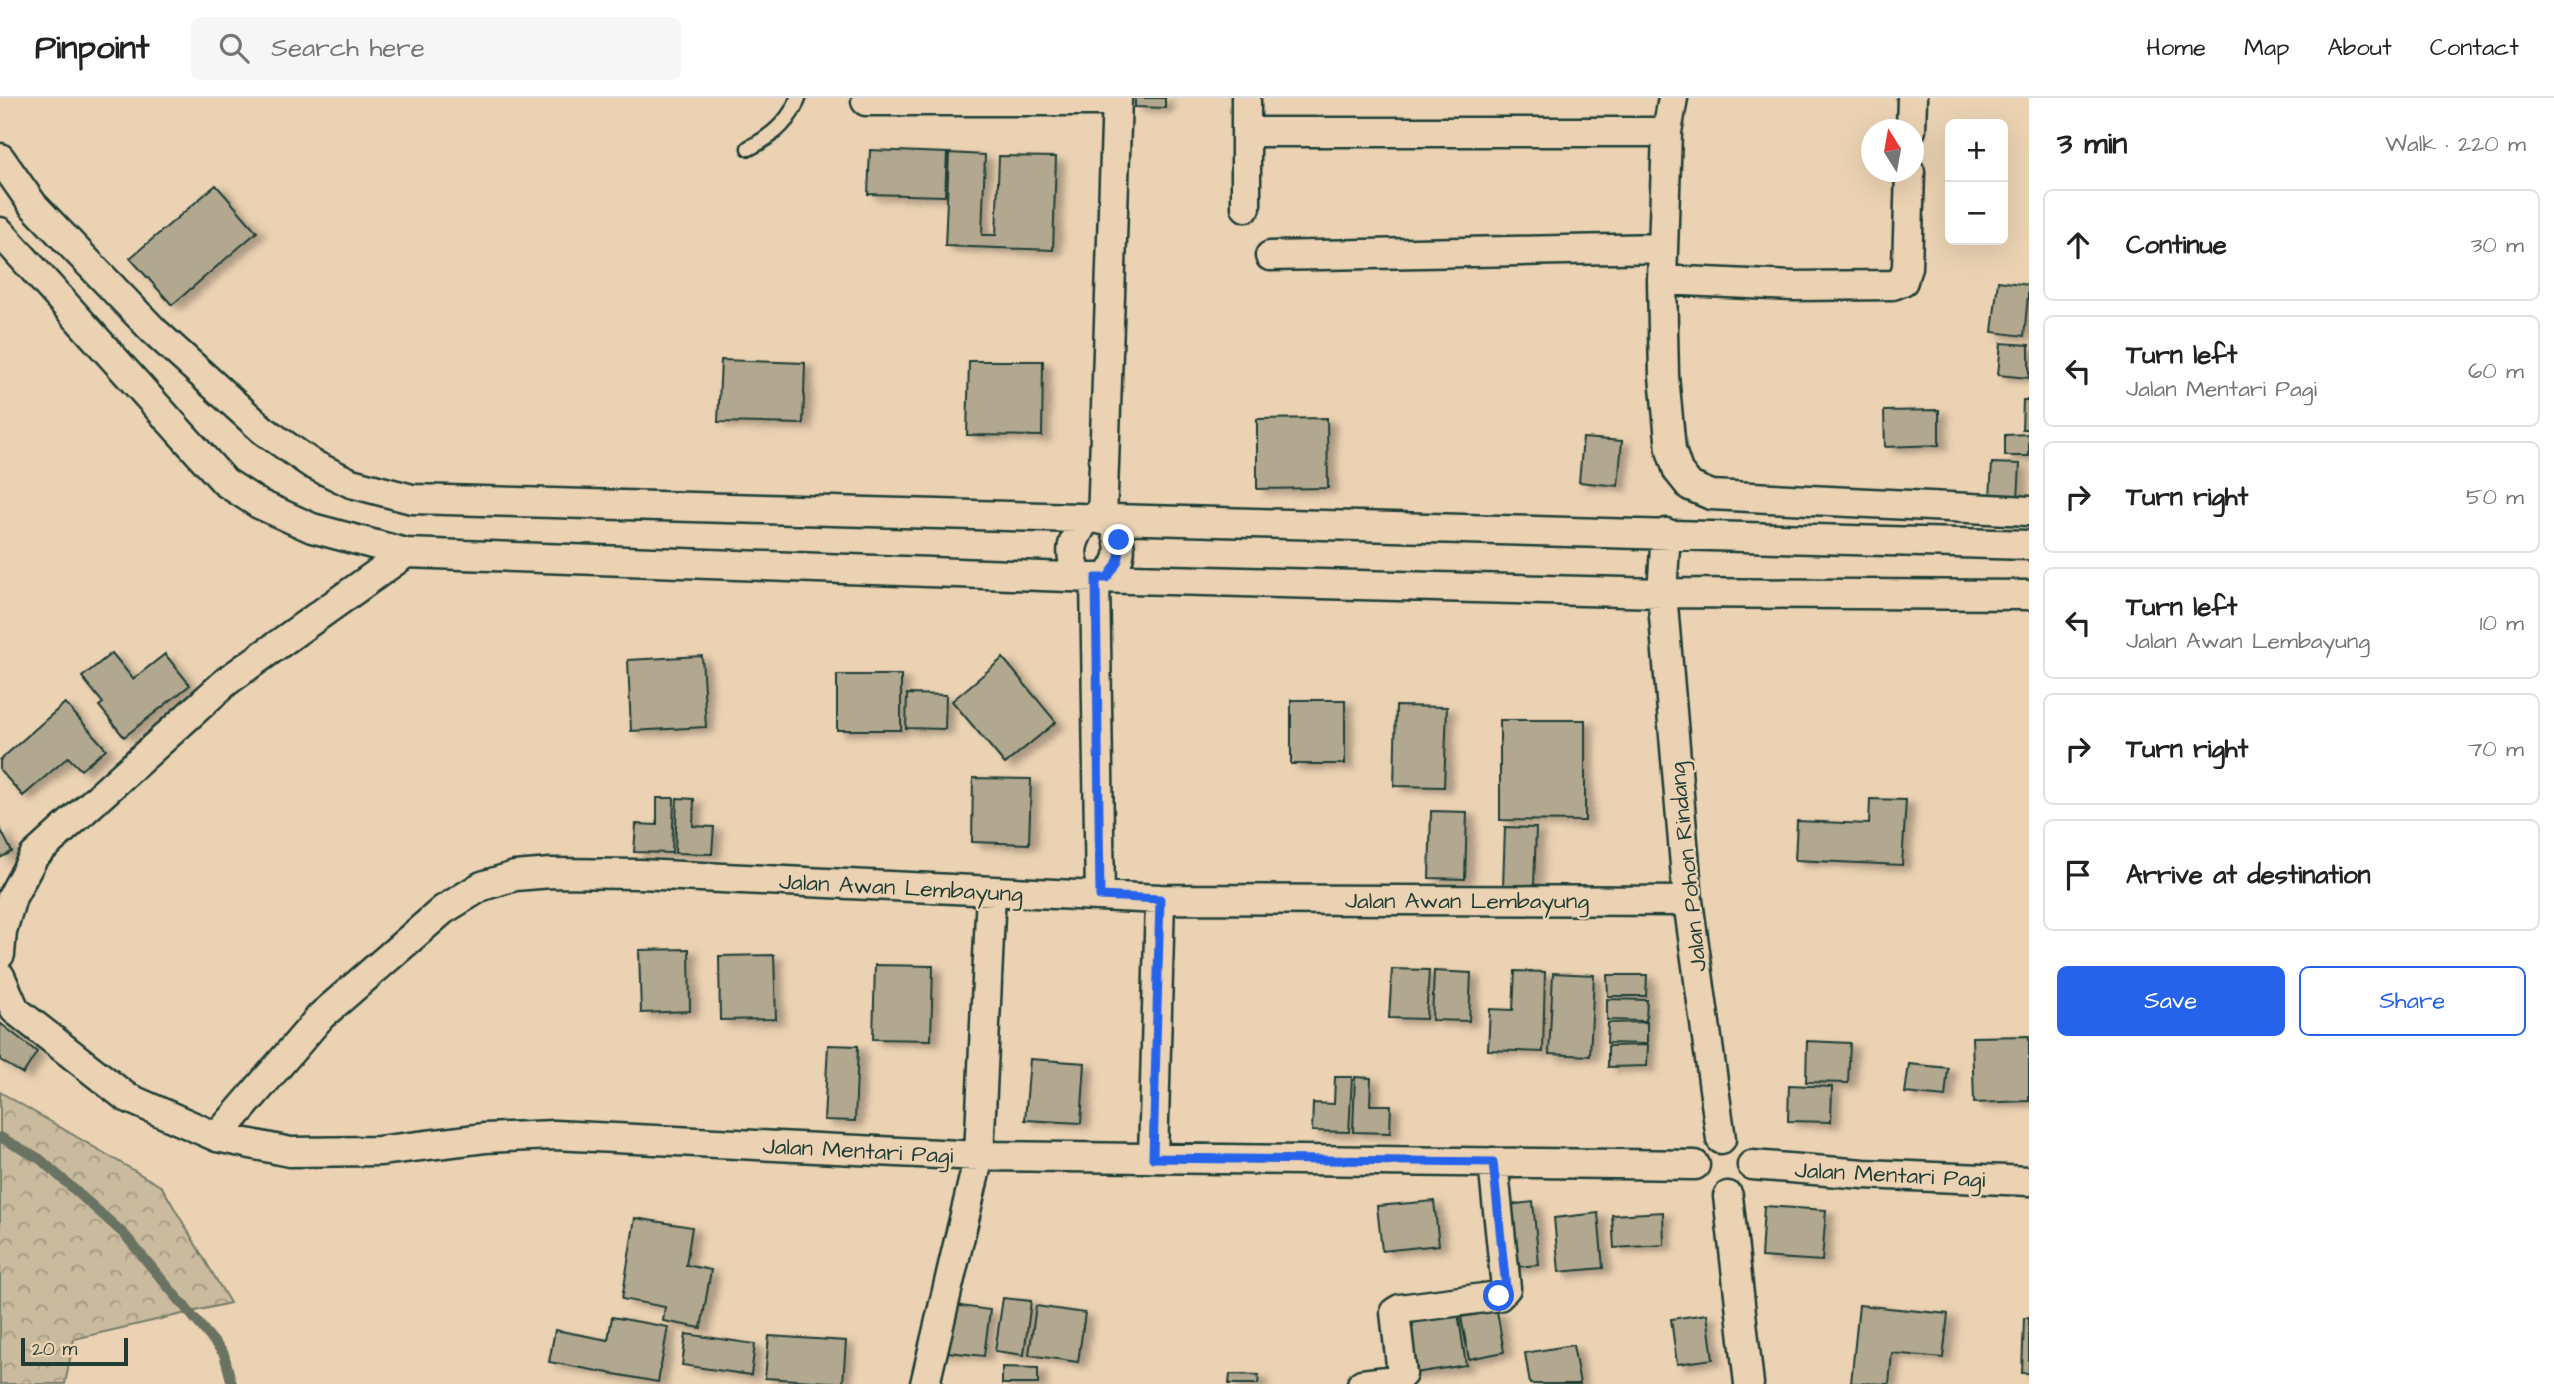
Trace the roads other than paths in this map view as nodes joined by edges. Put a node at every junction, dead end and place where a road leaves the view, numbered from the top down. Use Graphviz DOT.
graph roads {
  1 [pos="798,98"];
  2 [pos="1246,98"];
  3 [pos="1673,98"];
  4 [pos="1912,98"];
  5 [pos="1117,99"];
  6 [pos="866,101"];
  7 [pos="1911,119"];
  8 [pos="1246,132"];
  9 [pos="1667,132"];
  10 [pos="750,148"];
  11 [pos="0,159"];
  12 [pos="1910,182"];
  13 [pos="1246,207"];
  14 [pos="0,232"];
  15 [pos="1663,248"];
  16 [pos="1270,256"];
  17 [pos="1662,280"];
  18 [pos="2029,511"];
  19 [pos="1100,519"];
  20 [pos="1666,533"];
  21 [pos="2029,545"];
  22 [pos="406,553"];
  23 [pos="1094,578"];
  24 [pos="1662,593"];
  25 [pos="2029,595"];
  26 [pos="991,892"];
  27 [pos="1100,896"];
  28 [pos="1160,899"];
  29 [pos="1688,901"];
  30 [pos="0,954"];
  31 [pos="0,976"];
  32 [pos="218,1137"];
  33 [pos="1721,1139"];
  34 [pos="979,1156"];
  35 [pos="1153,1158"];
  36 [pos="1493,1162"];
  37 [pos="1695,1165"];
  38 [pos="1752,1165"];
  39 [pos="2029,1181"];
  40 [pos="1728,1196"];
  41 [pos="925,1384"];
  42 [pos="1362,1384"];
  43 [pos="1749,1384"];
  1 -- 10 [label="lane"];
  2 -- 8 [label="street"];
  3 -- 9 [label="street"];
  4 -- 7 [label="street"];
  5 -- 6 [label="street"];
  5 -- 19 [label="street"];
  8 -- 9 [label="street"];
  8 -- 13 [label="street"];
  9 -- 15 [label="street"];
  11 -- 19 [label="street"];
  12 -- 17 [label="street"];
  14 -- 22 [label="street"];
  15 -- 16 [label="street"];
  15 -- 17 [label="street"];
  17 -- 18 [label="street"];
  19 -- 20 [label="street"];
  19 -- 23 [label="street"];
  19 -- 23 [label="street"];
  20 -- 21 [label="street"];
  20 -- 24 [label="street, Jalan Pohon Rindang"];
  22 -- 23 [label="street"];
  22 -- 30 [label="street"];
  23 -- 24 [label="street"];
  23 -- 27 [label="street"];
  24 -- 25 [label="street"];
  24 -- 29 [label="street, Jalan Pohon Rindang"];
  26 -- 27 [label="street, Jalan Awan Lembayung"];
  26 -- 32 [label="street, Jalan Awan Lembayung"];
  26 -- 34 [label="street"];
  27 -- 28 [label="street, Jalan Awan Lembayung"];
  28 -- 29 [label="street, Jalan Awan Lembayung"];
  28 -- 35 [label="street"];
  29 -- 33 [label="street, Jalan Pohon Rindang"];
  31 -- 32 [label="street, Jalan Mentari Pagi"];
  32 -- 34 [label="street, Jalan Mentari Pagi"];
  33 -- 37 [label="street"];
  33 -- 38 [label="street"];
  34 -- 35 [label="street, Jalan Mentari Pagi"];
  34 -- 41 [label="street"];
  35 -- 36 [label="street, Jalan Mentari Pagi"];
  36 -- 37 [label="street, Jalan Mentari Pagi"];
  36 -- 42 [label="street"];
  37 -- 40 [label="street"];
  38 -- 39 [label="street, Jalan Mentari Pagi"];
  38 -- 40 [label="street"];
  40 -- 43 [label="street"];
}
